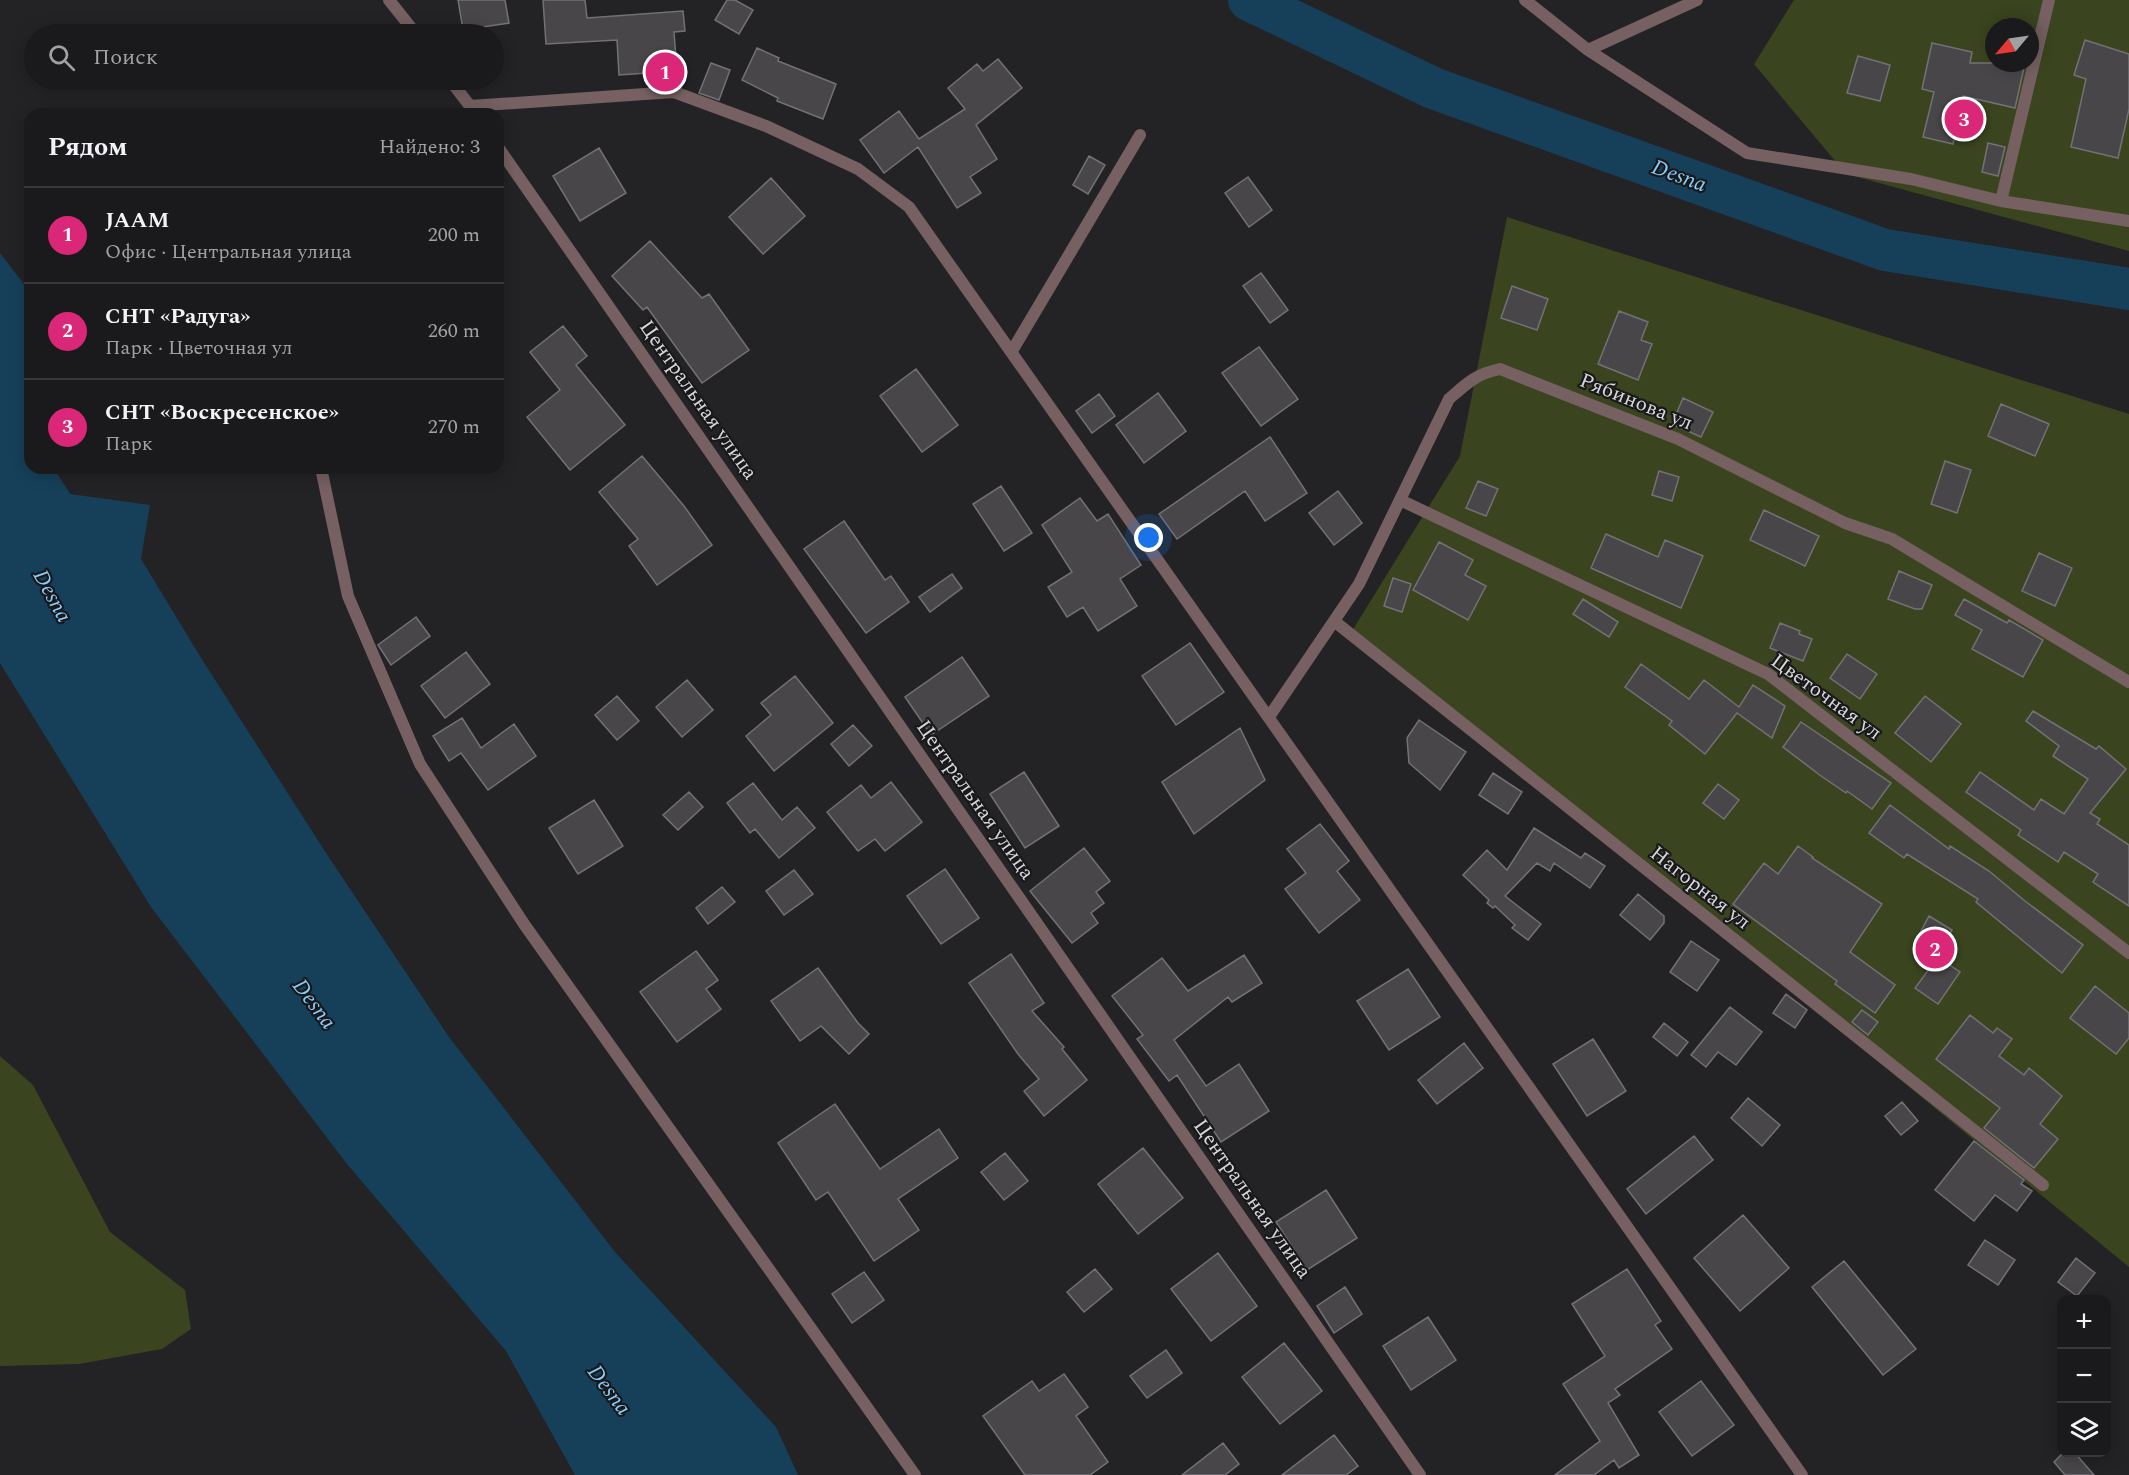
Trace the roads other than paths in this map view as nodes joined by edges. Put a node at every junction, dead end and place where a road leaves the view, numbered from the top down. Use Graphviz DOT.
graph roads {
  1 [pos="389,0"];
  2 [pos="1525,0"];
  3 [pos="1697,0"];
  4 [pos="2049,0"];
  5 [pos="408,24"];
  6 [pos="1588,50"];
  7 [pos="456,90"];
  8 [pos="468,108"];
  9 [pos="502,108"];
  10 [pos="1140,135"];
  11 [pos="504,156"];
  12 [pos="2001,201"];
  13 [pos="2129,221"];
  14 [pos="1012,351"];
  15 [pos="322,474"];
  16 [pos="1400,500"];
  17 [pos="1334,621"];
  18 [pos="2129,682"];
  19 [pos="1269,717"];
  20 [pos="2129,953"];
  21 [pos="2043,1185"];
  22 [pos="915,1475"];
  23 [pos="1420,1475"];
  24 [pos="1802,1475"];
  1 -- 5 [label="street"];
  2 -- 6 [label="street"];
  3 -- 6 [label="street"];
  4 -- 12 [label="street"];
  6 -- 12 [label="street"];
  7 -- 8 [label="street"];
  9 -- 14 [label="street"];
  10 -- 14 [label="street"];
  11 -- 23 [label="street, Центральная улица"];
  12 -- 13 [label="street"];
  14 -- 19 [label="street"];
  15 -- 22 [label="street"];
  16 -- 17 [label="street, Рябинова ул"];
  16 -- 18 [label="street, Рябинова ул"];
  16 -- 20 [label="street, Цветочная ул"];
  17 -- 19 [label="street, Рябинова ул"];
  17 -- 21 [label="street, Нагорная ул"];
  19 -- 24 [label="street"];
}
